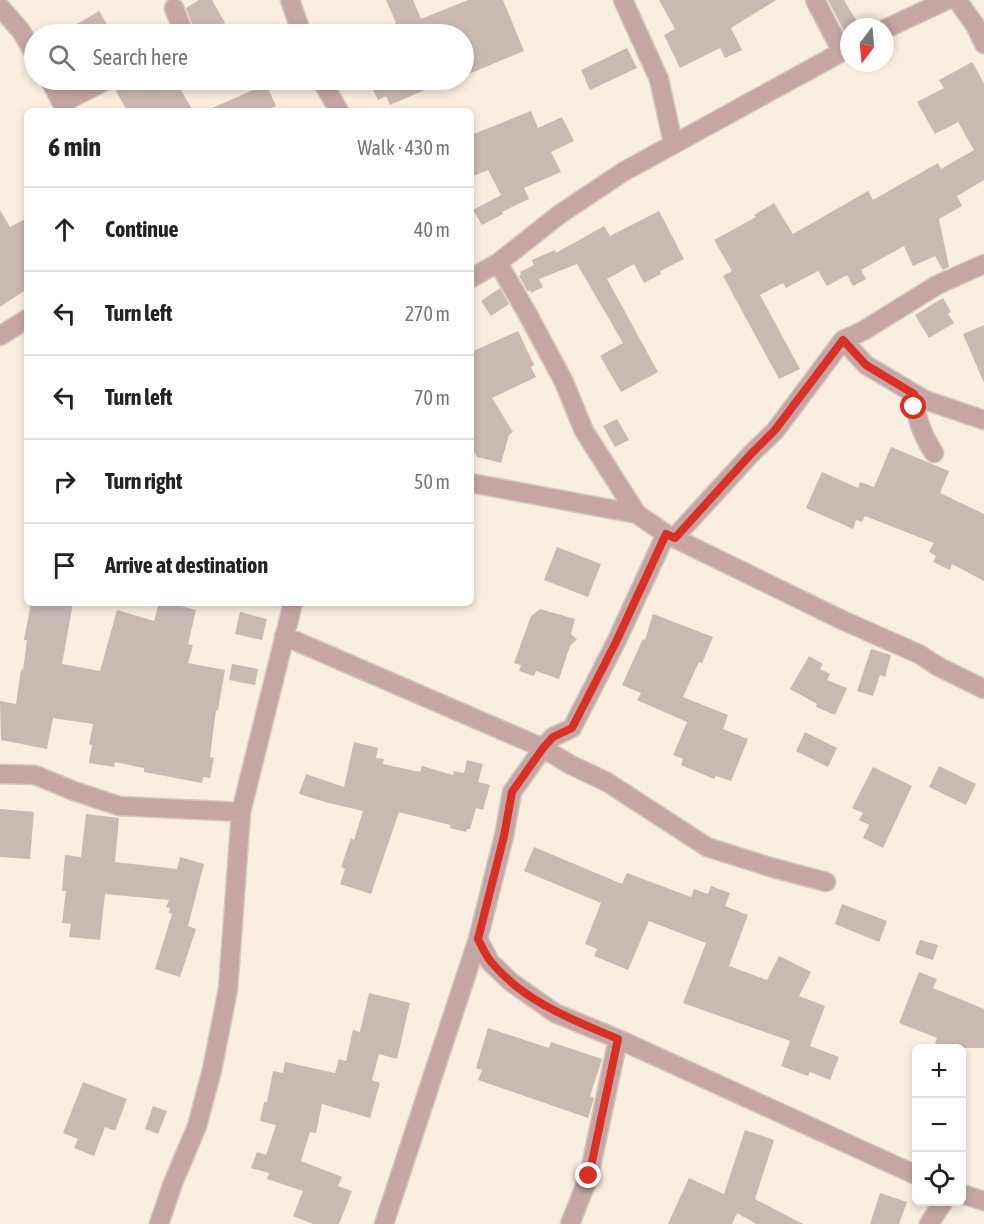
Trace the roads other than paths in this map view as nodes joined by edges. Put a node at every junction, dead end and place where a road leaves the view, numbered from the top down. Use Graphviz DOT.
graph roads {
  1 [pos="290,0"];
  2 [pos="623,0"];
  3 [pos="815,0"];
  4 [pos="946,0"];
  5 [pos="957,0"];
  6 [pos="0,7"];
  7 [pos="174,8"];
  8 [pos="180,24"];
  9 [pos="298,24"];
  10 [pos="894,25"];
  11 [pos="24,36"];
  12 [pos="840,42"];
  13 [pos="984,44"];
  14 [pos="840,53"];
  15 [pos="55,90"];
  16 [pos="91,90"];
  17 [pos="327,90"];
  18 [pos="64,107"];
  19 [pos="337,108"];
  20 [pos="673,143"];
  21 [pos="498,263"];
  22 [pos="984,264"];
  23 [pos="474,276"];
  24 [pos="24,321"];
  25 [pos="0,336"];
  26 [pos="843,340"];
  27 [pos="914,394"];
  28 [pos="984,420"];
  29 [pos="934,453"];
  30 [pos="474,484"];
  31 [pos="637,514"];
  32 [pos="670,536"];
  33 [pos="292,606"];
  34 [pos="284,636"];
  35 [pos="984,689"];
  36 [pos="543,748"];
  37 [pos="0,774"];
  38 [pos="241,812"];
  39 [pos="826,882"];
  40 [pos="478,939"];
  41 [pos="618,1039"];
  42 [pos="912,1173"];
  43 [pos="966,1195"];
  44 [pos="984,1201"];
  45 [pos="940,1206"];
  46 [pos="159,1224"];
  47 [pos="384,1224"];
  48 [pos="570,1224"];
  49 [pos="929,1224"];
  1 -- 9 [label="street"];
  2 -- 20 [label="street"];
  3 -- 12 [label="street"];
  4 -- 10 [label="street"];
  5 -- 13 [label="street"];
  6 -- 11 [label="street"];
  7 -- 8 [label="street"];
  14 -- 20 [label="street"];
  15 -- 18 [label="street"];
  16 -- 18 [label="street"];
  17 -- 19 [label="street"];
  20 -- 21 [label="street"];
  21 -- 23 [label="street"];
  21 -- 31 [label="street"];
  22 -- 26 [label="street"];
  24 -- 25 [label="street"];
  26 -- 27 [label="street"];
  26 -- 32 [label="street"];
  27 -- 28 [label="street"];
  27 -- 29 [label="street"];
  30 -- 31 [label="street"];
  31 -- 32 [label="street"];
  32 -- 35 [label="street"];
  32 -- 36 [label="street"];
  33 -- 34 [label="street"];
  34 -- 36 [label="street"];
  34 -- 38 [label="street"];
  36 -- 39 [label="street"];
  36 -- 40 [label="street"];
  37 -- 38 [label="street"];
  38 -- 46 [label="street"];
  40 -- 41 [label="street"];
  40 -- 47 [label="street"];
  41 -- 42 [label="street"];
  41 -- 48 [label="street"];
  43 -- 44 [label="street"];
  45 -- 49 [label="street"];
}
